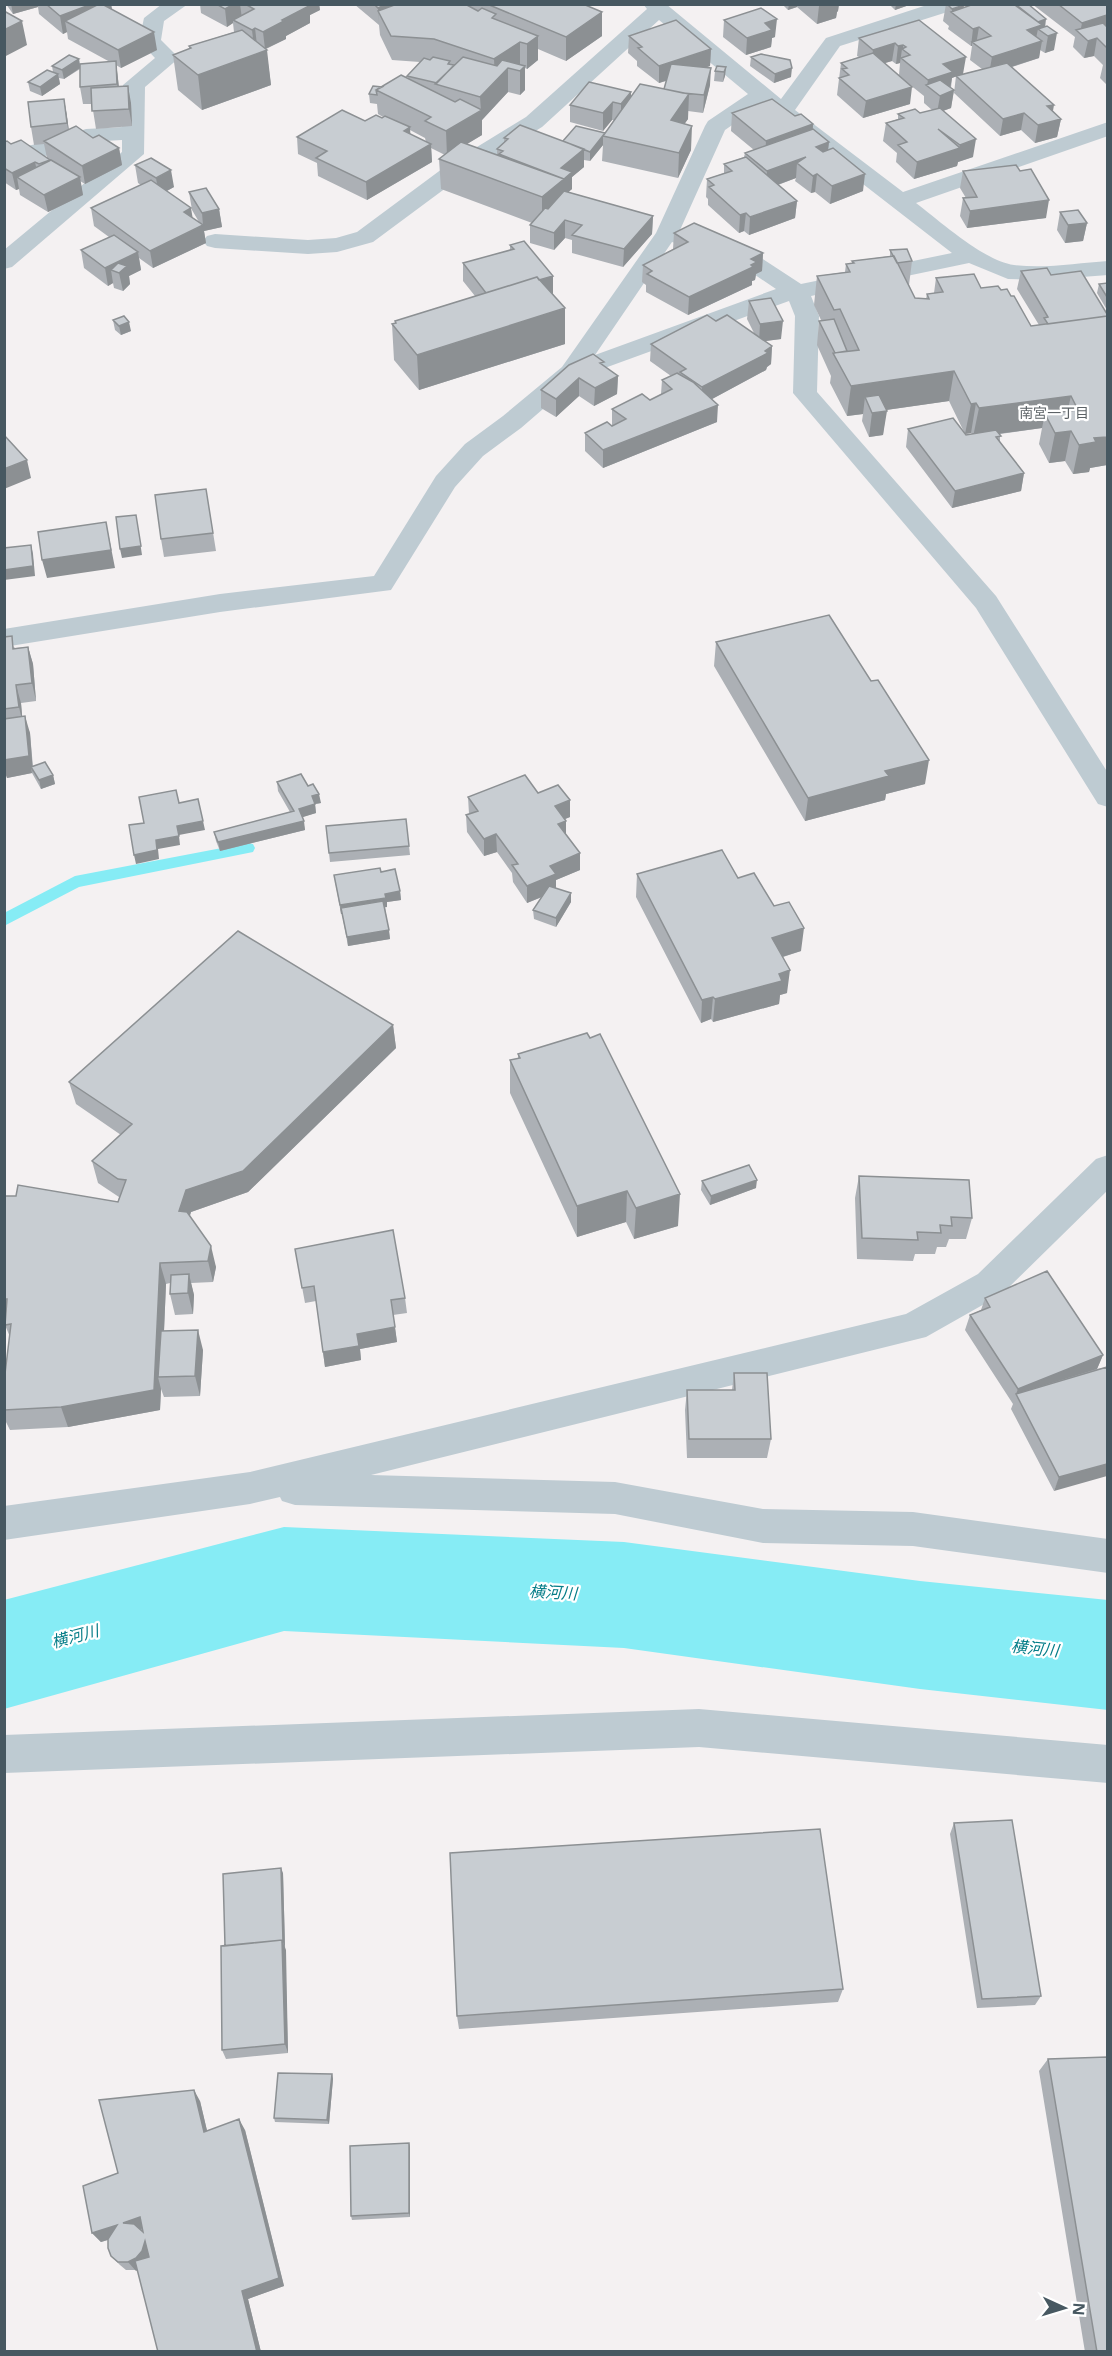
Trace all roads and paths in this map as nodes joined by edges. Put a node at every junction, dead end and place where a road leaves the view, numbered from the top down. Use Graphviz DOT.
graph roads {
  1 [pos="178,4"];
  2 [pos="953,4"];
  3 [pos="656,7"];
  4 [pos="762,95"];
  5 [pos="784,111"];
  6 [pos="1107,129"];
  7 [pos="133,133"];
  8 [pos="4,158"];
  9 [pos="900,201"];
  10 [pos="667,233"];
  11 [pos="215,241"];
  12 [pos="971,256"];
  13 [pos="4,262"];
  14 [pos="1107,268"];
  15 [pos="798,293"];
  16 [pos="571,372"];
  17 [pos="4,638"];
  18 [pos="1107,797"];
  19 [pos="1107,1168"];
  20 [pos="250,1488"];
  21 [pos="4,1523"];
  22 [pos="1107,1556"];
  23 [pos="4,1754"];
  24 [pos="1107,1764"];
  1 -- 7 [label="street"];
  2 -- 5 [label="street"];
  3 -- 4 [label="street"];
  3 -- 11 [label="street"];
  4 -- 5 [label="street"];
  4 -- 10 [label="street"];
  5 -- 9 [label="street"];
  6 -- 9 [label="street"];
  7 -- 8 [label="street"];
  7 -- 13 [label="street"];
  9 -- 12 [label="street"];
  10 -- 15 [label="street"];
  10 -- 16 [label="street"];
  12 -- 14 [label="street"];
  12 -- 15 [label="street"];
  15 -- 16 [label="street"];
  15 -- 18 [label="street"];
  16 -- 17 [label="street"];
  19 -- 20 [label="street"];
  20 -- 21 [label="street"];
  20 -- 22 [label="street"];
  23 -- 24 [label="street"];
}
